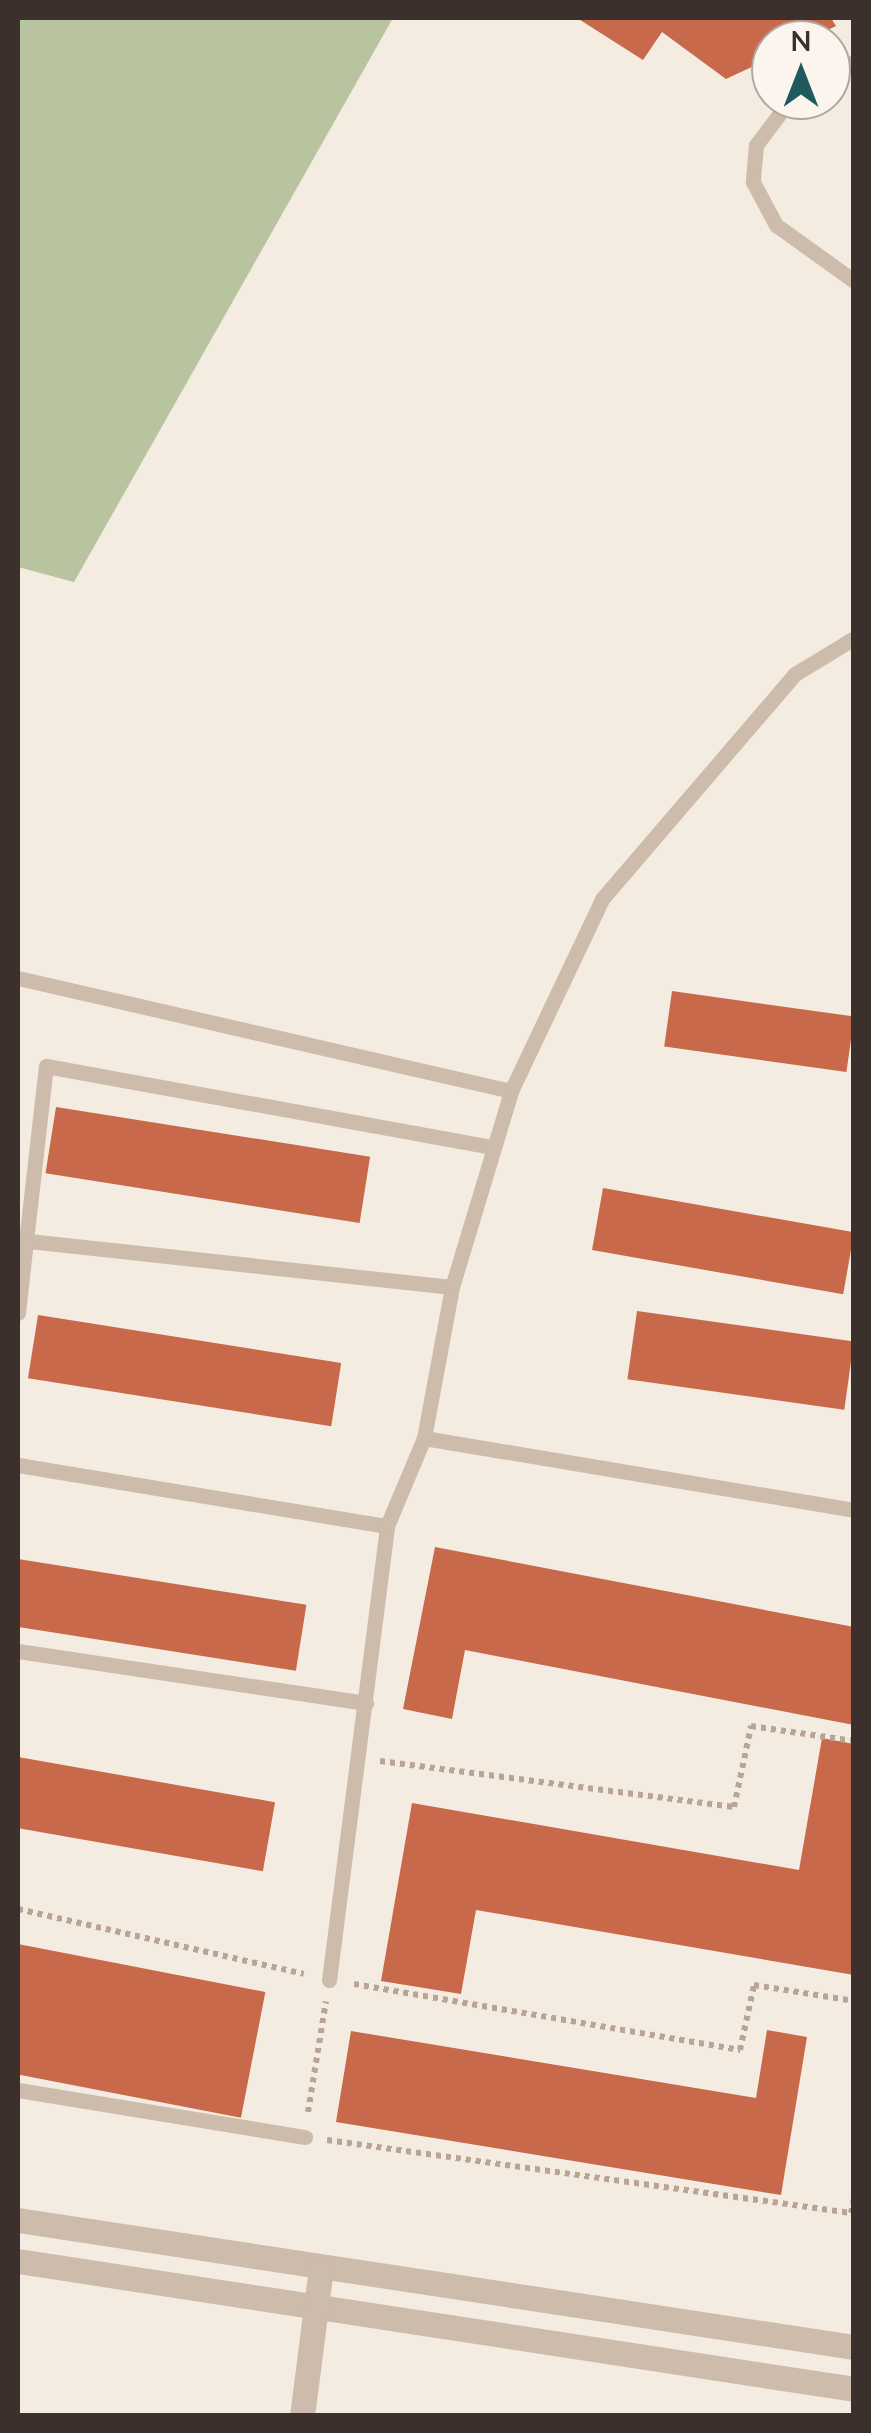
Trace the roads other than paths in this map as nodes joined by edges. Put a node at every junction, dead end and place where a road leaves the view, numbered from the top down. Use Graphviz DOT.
graph roads {
  1 [pos="775,120"];
  2 [pos="854,281"];
  3 [pos="854,638"];
  4 [pos="18,978"];
  5 [pos="511,1091"];
  6 [pos="490,1147"];
  7 [pos="26,1240"];
  8 [pos="452,1287"];
  9 [pos="18,1313"];
  10 [pos="424,1438"];
  11 [pos="18,1464"];
  12 [pos="854,1510"];
  13 [pos="387,1526"];
  14 [pos="18,1651"];
  15 [pos="366,1703"];
  16 [pos="329,1980"];
  17 [pos="18,2090"];
  18 [pos="304,2137"];
  19 [pos="18,2220"];
  20 [pos="18,2261"];
  21 [pos="322,2266"];
  22 [pos="316,2307"];
  23 [pos="854,2347"];
  24 [pos="854,2389"];
  25 [pos="302,2416"];
  1 -- 2 [label="lane"];
  3 -- 5 [label="lane"];
  4 -- 5 [label="lane"];
  5 -- 6 [label="lane"];
  6 -- 7 [label="lane"];
  6 -- 8 [label="lane"];
  7 -- 8 [label="lane"];
  7 -- 9 [label="lane"];
  8 -- 10 [label="lane"];
  10 -- 12 [label="lane"];
  10 -- 13 [label="lane"];
  11 -- 13 [label="lane"];
  13 -- 15 [label="lane"];
  14 -- 15 [label="lane"];
  15 -- 16 [label="lane"];
  17 -- 18 [label="lane"];
  19 -- 21 [label="street"];
  20 -- 22 [label="street"];
  21 -- 22 [label="street"];
  21 -- 23 [label="street"];
  22 -- 24 [label="street"];
  22 -- 25 [label="street"];
}
